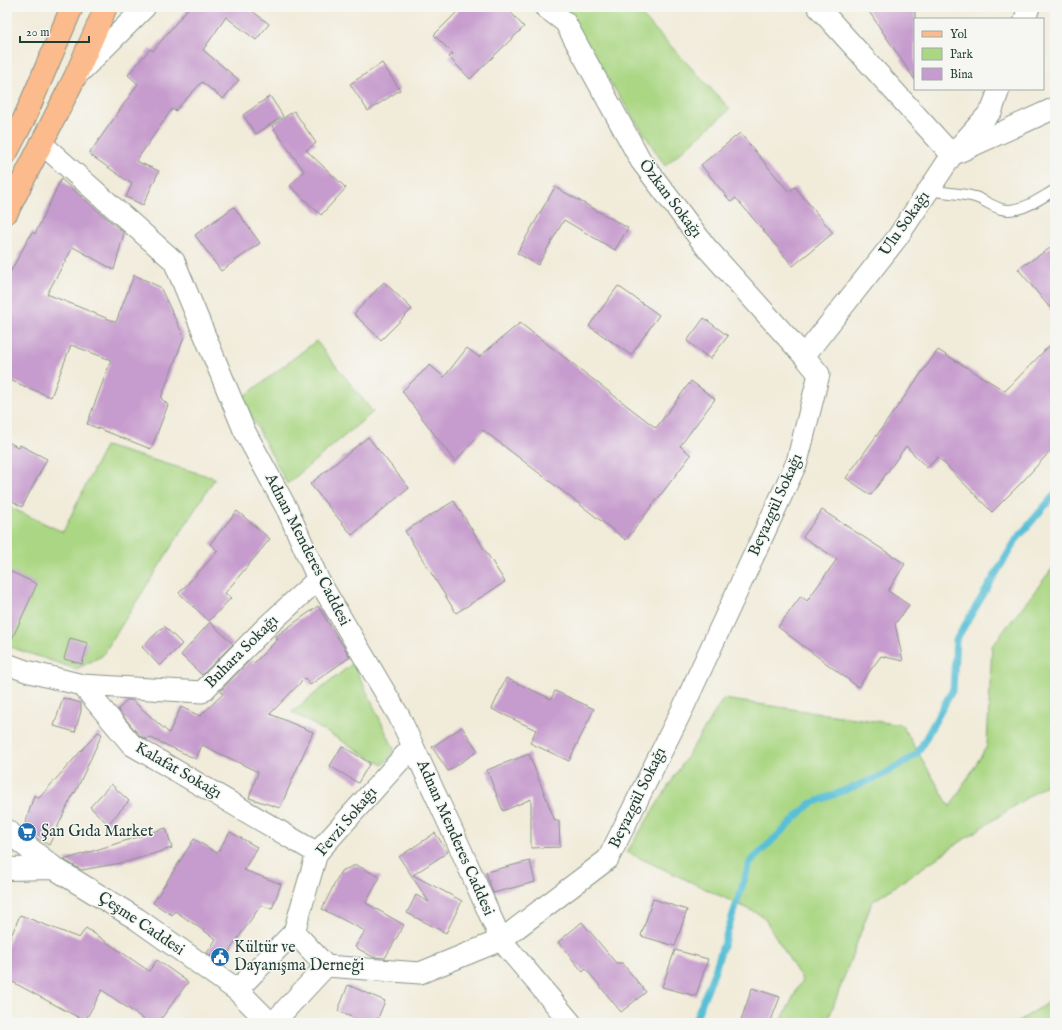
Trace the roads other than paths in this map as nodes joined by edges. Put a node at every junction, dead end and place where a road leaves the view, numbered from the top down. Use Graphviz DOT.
graph roads {
  1 [pos="72,7"];
  2 [pos="106,7"];
  3 [pos="145,7"];
  4 [pos="545,7"];
  5 [pos="818,7"];
  6 [pos="1029,7"];
  7 [pos="1025,18"];
  8 [pos="75,77"];
  9 [pos="999,90"];
  10 [pos="1055,108"];
  11 [pos="41,143"];
  12 [pos="7,152"];
  13 [pos="952,155"];
  14 [pos="929,190"];
  15 [pos="1055,190"];
  16 [pos="7,212"];
  17 [pos="804,356"];
  18 [pos="819,374"];
  19 [pos="318,579"];
  20 [pos="7,664"];
  21 [pos="82,685"];
  22 [pos="413,746"];
  23 [pos="7,831"];
  24 [pos="7,834"];
  25 [pos="317,853"];
  26 [pos="7,856"];
  27 [pos="54,868"];
  28 [pos="7,869"];
  29 [pos="294,932"];
  30 [pos="501,940"];
  31 [pos="326,966"];
  32 [pos="237,990"];
  33 [pos="272,1023"];
  34 [pos="572,1023"];
  1 -- 12 [label="main road"];
  2 -- 8 [label="main road"];
  3 -- 8 [label="street"];
  4 -- 17 [label="street, Özkan Sokağı"];
  5 -- 13 [label="street"];
  6 -- 7 [label="street"];
  8 -- 11 [label="main road"];
  9 -- 13 [label="street, Ulu Sokağı"];
  10 -- 13 [label="street"];
  11 -- 16 [label="main road"];
  11 -- 19 [label="street, Adnan Menderes Caddesi"];
  13 -- 14 [label="street, Ulu Sokağı"];
  14 -- 15 [label="lane"];
  14 -- 17 [label="street, Ulu Sokağı"];
  17 -- 18 [label="street, Özkan Sokağı"];
  18 -- 30 [label="street, Beyazgül Sokağı"];
  19 -- 21 [label="street, Buhara Sokağı"];
  19 -- 22 [label="street, Adnan Menderes Caddesi"];
  20 -- 21 [label="street"];
  21 -- 25 [label="street, Kalafat Sokağı"];
  22 -- 25 [label="street, Fevzi Sokağı"];
  22 -- 30 [label="street, Adnan Menderes Caddesi"];
  23 -- 27 [label="street, Çeşme Caddesi"];
  24 -- 26 [label="street"];
  25 -- 29 [label="street, Fevzi Sokağı"];
  27 -- 28 [label="street"];
  27 -- 32 [label="street, Çeşme Caddesi"];
  29 -- 31 [label="street"];
  29 -- 32 [label="street, Fevzi Sokağı"];
  30 -- 31 [label="street, Beyazgül Sokağı"];
  30 -- 34 [label="street, Adnan Menderes Caddesi"];
  31 -- 33 [label="street"];
  32 -- 33 [label="street, Çeşme Caddesi"];
}
